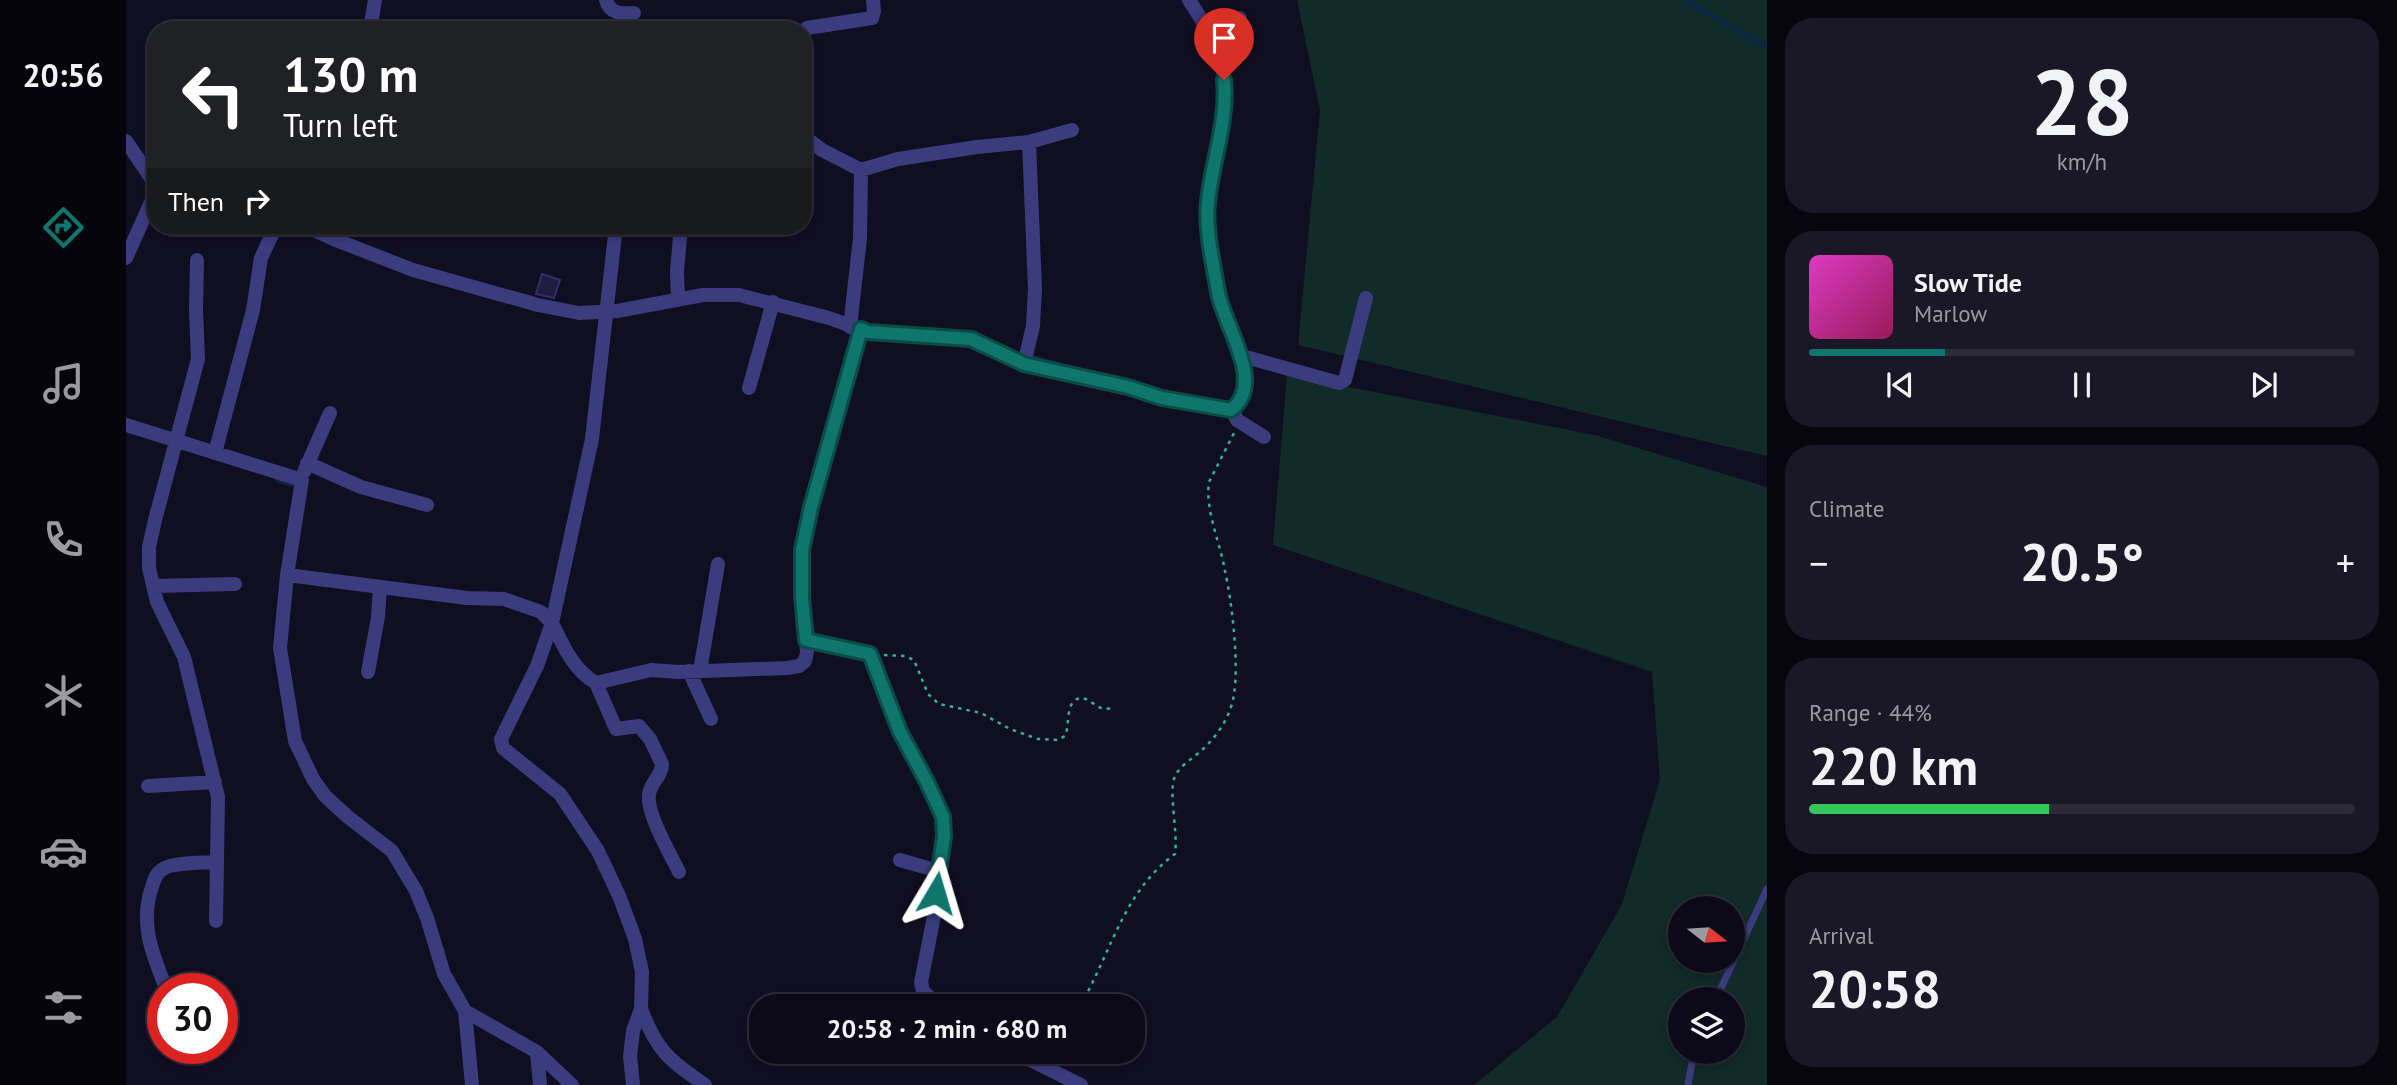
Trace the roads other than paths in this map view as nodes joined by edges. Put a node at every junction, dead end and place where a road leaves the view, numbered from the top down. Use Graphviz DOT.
graph roads {
  1 [pos="375,0"];
  2 [pos="606,0"];
  3 [pos="873,0"];
  4 [pos="1189,0"];
  5 [pos="634,13"];
  6 [pos="1240,18"];
  7 [pos="374,21"];
  8 [pos="1204,21"];
  9 [pos="812,27"];
  10 [pos="1072,130"];
  11 [pos="126,141"];
  12 [pos="1029,142"];
  13 [pos="812,143"];
  14 [pos="861,170"];
  15 [pos="147,172"];
  16 [pos="147,211"];
  17 [pos="272,235"];
  18 [pos="341,235"];
  19 [pos="616,235"];
  20 [pos="680,235"];
  21 [pos="126,258"];
  22 [pos="197,260"];
  23 [pos="1366,298"];
  24 [pos="678,299"];
  25 [pos="773,302"];
  26 [pos="607,311"];
  27 [pos="856,328"];
  28 [pos="1242,356"];
  29 [pos="1024,364"];
  30 [pos="749,388"];
  31 [pos="330,412"];
  32 [pos="1234,415"];
  33 [pos="126,425"];
  34 [pos="1264,437"];
  35 [pos="175,440"];
  36 [pos="215,453"];
  37 [pos="307,463"];
  38 [pos="302,480"];
  39 [pos="427,505"];
  40 [pos="718,564"];
  41 [pos="287,575"];
  42 [pos="234,583"];
  43 [pos="153,586"];
  44 [pos="380,587"];
  45 [pos="552,623"];
  46 [pos="806,640"];
  47 [pos="694,671"];
  48 [pos="368,672"];
  49 [pos="596,683"];
  50 [pos="711,719"];
  51 [pos="215,782"];
  52 [pos="148,786"];
  53 [pos="900,860"];
  54 [pos="217,862"];
  55 [pos="938,871"];
  56 [pos="679,872"];
  57 [pos="1767,889"];
  58 [pos="216,921"];
  59 [pos="160,973"];
  60 [pos="1722,987"];
  61 [pos="927,994"];
  62 [pos="641,1009"];
  63 [pos="465,1011"];
  64 [pos="537,1052"];
  65 [pos="1038,1064"];
  66 [pos="1692,1064"];
  67 [pos="472,1085"];
  68 [pos="540,1085"];
  69 [pos="572,1085"];
  70 [pos="633,1085"];
  71 [pos="705,1085"];
  72 [pos="1081,1085"];
  73 [pos="1688,1085"];
  1 -- 7 [label="street"];
  2 -- 5 [label="street"];
  3 -- 9 [label="street"];
  4 -- 8 [label="street"];
  6 -- 8 [label="street"];
  8 -- 28 [label="street"];
  10 -- 12 [label="street"];
  11 -- 15 [label="street"];
  12 -- 14 [label="street"];
  12 -- 29 [label="street"];
  13 -- 14 [label="street"];
  14 -- 27 [label="street"];
  16 -- 21 [label="street"];
  17 -- 36 [label="street"];
  18 -- 26 [label="street"];
  19 -- 26 [label="street"];
  20 -- 24 [label="street"];
  22 -- 35 [label="street"];
  23 -- 28 [label="street"];
  24 -- 25 [label="street"];
  24 -- 26 [label="street"];
  25 -- 27 [label="street"];
  25 -- 30 [label="street"];
  26 -- 45 [label="street"];
  27 -- 29 [label="street"];
  27 -- 46 [label="street"];
  28 -- 32 [label="street"];
  29 -- 32 [label="street"];
  31 -- 37 [label="street"];
  32 -- 34 [label="street"];
  33 -- 35 [label="street"];
  35 -- 36 [label="street"];
  35 -- 43 [label="street"];
  36 -- 38 [label="street"];
  37 -- 38 [label="street"];
  37 -- 39 [label="street"];
  38 -- 41 [label="street"];
  40 -- 47 [label="street"];
  41 -- 44 [label="street"];
  41 -- 63 [label="street"];
  42 -- 43 [label="street"];
  43 -- 51 [label="street"];
  44 -- 45 [label="street"];
  44 -- 48 [label="street"];
  45 -- 49 [label="street"];
  45 -- 62 [label="street"];
  46 -- 47 [label="street"];
  46 -- 55 [label="street"];
  47 -- 49 [label="street"];
  47 -- 50 [label="street"];
  49 -- 56 [label="street"];
  51 -- 52 [label="street"];
  51 -- 54 [label="street"];
  53 -- 55 [label="street"];
  54 -- 58 [label="street"];
  54 -- 59 [label="street"];
  55 -- 61 [label="street"];
  57 -- 60 [label="lane"];
  62 -- 70 [label="street"];
  62 -- 71 [label="street"];
  63 -- 64 [label="street"];
  63 -- 67 [label="street"];
  64 -- 68 [label="street"];
  64 -- 69 [label="street"];
  65 -- 72 [label="street"];
  66 -- 73 [label="lane"];
}
